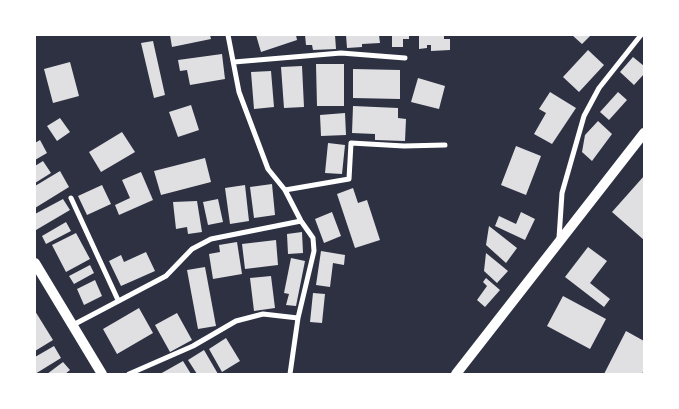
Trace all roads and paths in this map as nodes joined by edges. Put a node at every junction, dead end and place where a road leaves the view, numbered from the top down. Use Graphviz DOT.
graph roads {
  1 [pos="228,35"];
  2 [pos="641,35"];
  3 [pos="405,58"];
  4 [pos="234,62"];
  5 [pos="644,133"];
  6 [pos="445,144"];
  7 [pos="285,190"];
  8 [pos="71,198"];
  9 [pos="301,220"];
  10 [pos="558,244"];
  11 [pos="35,263"];
  12 [pos="118,300"];
  13 [pos="298,318"];
  14 [pos="72,325"];
  15 [pos="102,374"];
  16 [pos="129,374"];
  17 [pos="290,374"];
  18 [pos="456,374"];
  1 -- 4 [label="street"];
  2 -- 10 [label="street"];
  3 -- 4 [label="street"];
  4 -- 7 [label="street"];
  5 -- 10 [label="main road"];
  6 -- 7 [label="street"];
  7 -- 9 [label="street"];
  8 -- 12 [label="street"];
  9 -- 12 [label="street"];
  9 -- 13 [label="street"];
  10 -- 18 [label="main road"];
  11 -- 14 [label="main road"];
  12 -- 14 [label="street"];
  13 -- 16 [label="street"];
  13 -- 17 [label="street"];
  14 -- 15 [label="main road"];
}
